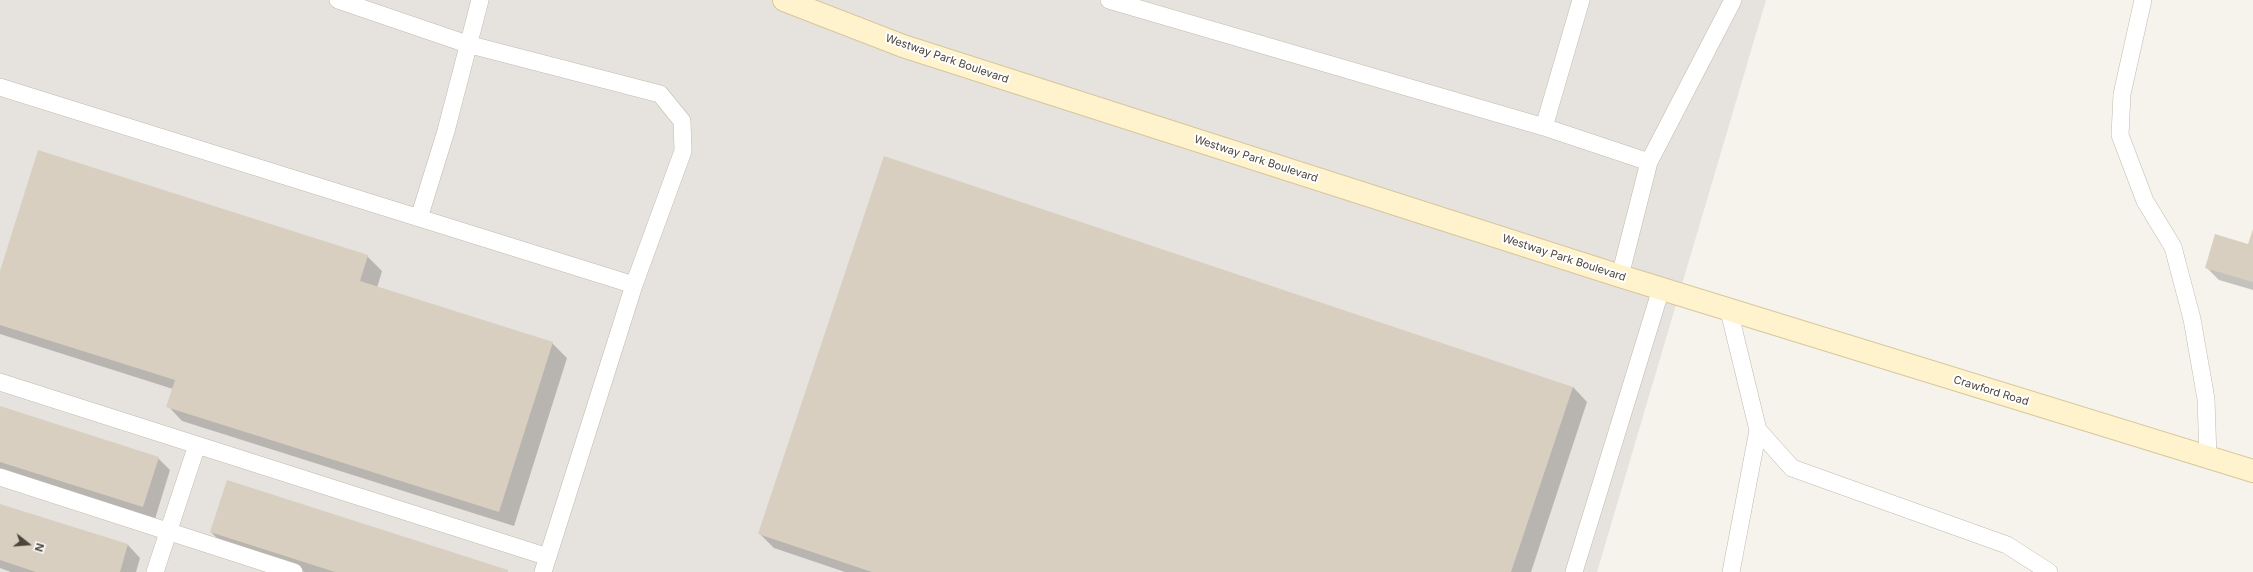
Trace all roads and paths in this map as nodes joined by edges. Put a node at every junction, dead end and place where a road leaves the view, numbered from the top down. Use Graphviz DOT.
graph roads {
  1 [pos="338,0"];
  2 [pos="480,0"];
  3 [pos="784,0"];
  4 [pos="1109,0"];
  5 [pos="1581,0"];
  6 [pos="1733,0"];
  7 [pos="2144,0"];
  8 [pos="467,44"];
  9 [pos="0,87"];
  10 [pos="1544,127"];
  11 [pos="1649,162"];
  12 [pos="419,218"];
  13 [pos="1620,276"];
  14 [pos="634,285"];
  15 [pos="1661,289"];
  16 [pos="1729,311"];
  17 [pos="0,382"];
  18 [pos="1758,430"];
  19 [pos="197,445"];
  20 [pos="2208,457"];
  21 [pos="2253,471"];
  22 [pos="0,477"];
  23 [pos="168,531"];
  24 [pos="545,565"];
  25 [pos="155,572"];
  26 [pos="294,572"];
  27 [pos="1574,572"];
  28 [pos="1731,572"];
  29 [pos="2049,572"];
  1 -- 8 [label="lane"];
  2 -- 8 [label="lane"];
  3 -- 13 [label="street, Westway Park Boulevard"];
  4 -- 10 [label="lane"];
  5 -- 10 [label="lane"];
  6 -- 11 [label="lane"];
  7 -- 20 [label="lane"];
  8 -- 12 [label="lane"];
  8 -- 14 [label="lane"];
  9 -- 12 [label="lane"];
  10 -- 11 [label="lane"];
  11 -- 13 [label="lane"];
  12 -- 14 [label="lane"];
  13 -- 15 [label="street, Westway Park Boulevard"];
  14 -- 24 [label="lane"];
  15 -- 16 [label="street, Westway Park Boulevard"];
  15 -- 27 [label="lane"];
  16 -- 18 [label="lane"];
  16 -- 20 [label="street, Crawford Road"];
  17 -- 19 [label="lane"];
  18 -- 28 [label="lane"];
  18 -- 29 [label="lane"];
  19 -- 23 [label="lane"];
  19 -- 24 [label="lane"];
  20 -- 21 [label="street, Crawford Road"];
  22 -- 23 [label="lane"];
  23 -- 25 [label="lane"];
  23 -- 26 [label="lane"];
}
